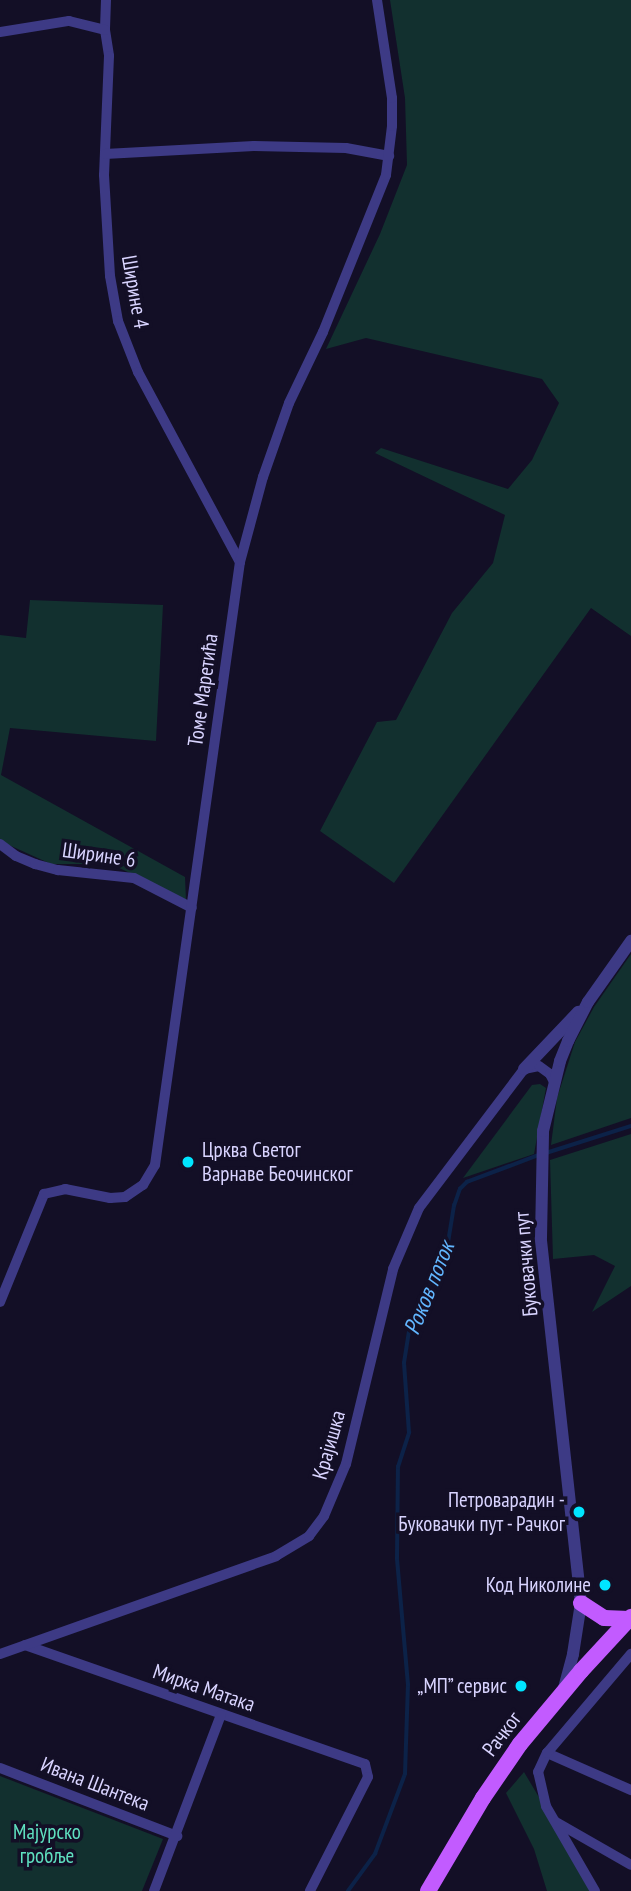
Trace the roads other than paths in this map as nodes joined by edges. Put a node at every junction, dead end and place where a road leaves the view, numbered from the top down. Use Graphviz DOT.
graph roads {
  1 [pos="106,0"];
  2 [pos="377,0"];
  3 [pos="105,30"];
  4 [pos="0,32"];
  5 [pos="105,154"];
  6 [pos="389,156"];
  7 [pos="240,562"];
  8 [pos="0,844"];
  9 [pos="192,908"];
  10 [pos="631,942"];
  11 [pos="588,1002"];
  12 [pos="524,1069"];
  13 [pos="554,1082"];
  14 [pos="0,1303"];
  15 [pos="581,1603"];
  16 [pos="630,1618"];
  17 [pos="25,1645"];
  18 [pos="0,1654"];
  19 [pos="631,1654"];
  20 [pos="563,1692"];
  21 [pos="221,1715"];
  22 [pos="547,1753"];
  23 [pos="0,1768"];
  24 [pos="631,1790"];
  25 [pos="556,1821"];
  26 [pos="177,1836"];
  27 [pos="631,1865"];
  28 [pos="154,1891"];
  29 [pos="310,1891"];
  30 [pos="428,1891"];
  31 [pos="595,1891"];
  1 -- 3 [label="street, Ширине 4"];
  2 -- 6 [label="street, Томе Маретића"];
  3 -- 4 [label="street"];
  3 -- 5 [label="street, Ширине 4"];
  5 -- 6 [label="street"];
  5 -- 7 [label="street, Ширине 4"];
  6 -- 7 [label="street, Томе Маретића"];
  7 -- 9 [label="street, Томе Маретића"];
  8 -- 9 [label="street, Ширине 6"];
  9 -- 14 [label="street, Томе Маретића"];
  10 -- 11 [label="street, Буковачки пут"];
  11 -- 12 [label="street"];
  11 -- 13 [label="street, Буковачки пут"];
  12 -- 13 [label="street"];
  12 -- 17 [label="street, Крајишка"];
  13 -- 15 [label="street, Буковачки пут"];
  15 -- 16 [label="main road"];
  15 -- 20 [label="street, Буковачки пут"];
  16 -- 20 [label="main road, Рачког"];
  17 -- 18 [label="street, Крајишка"];
  17 -- 21 [label="street, Мирка Матака"];
  19 -- 22 [label="street"];
  20 -- 30 [label="main road, Рачког"];
  21 -- 26 [label="street"];
  21 -- 29 [label="street, Мирка Матака"];
  22 -- 24 [label="street"];
  22 -- 25 [label="street"];
  23 -- 26 [label="street, Ивана Шантека"];
  25 -- 27 [label="street"];
  25 -- 31 [label="street"];
  26 -- 28 [label="street"];
}
